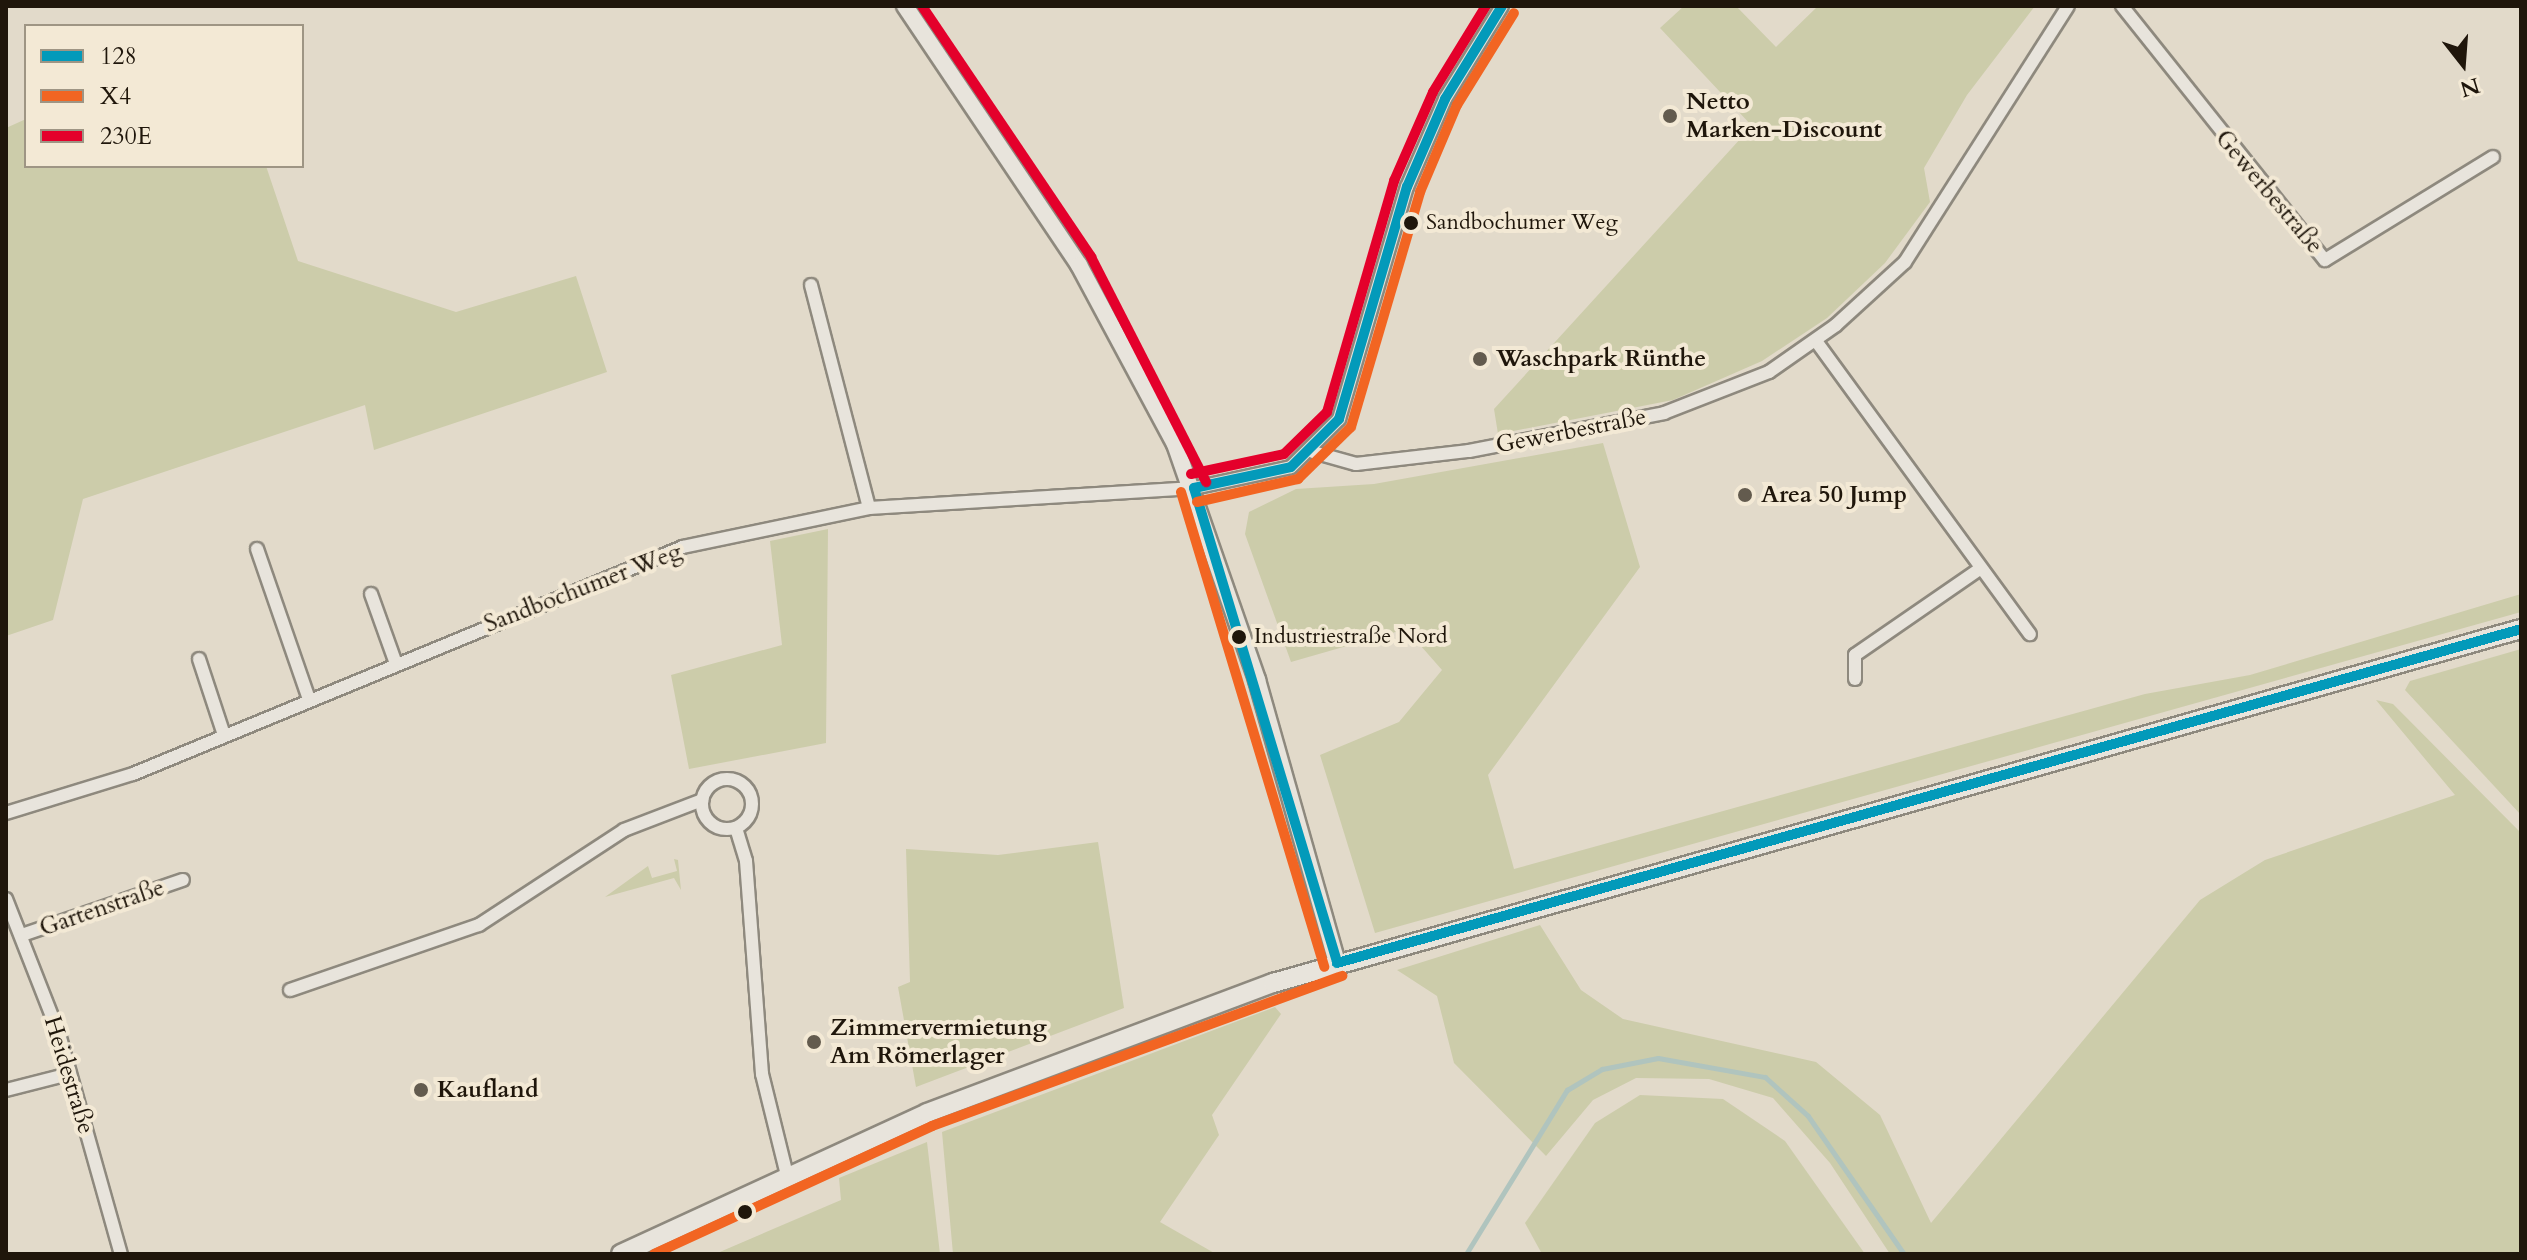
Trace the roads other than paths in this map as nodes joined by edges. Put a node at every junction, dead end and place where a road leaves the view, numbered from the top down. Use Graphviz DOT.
graph roads {
  1 [pos="905,6"];
  2 [pos="1502,6"];
  3 [pos="2068,6"];
  4 [pos="2122,6"];
  5 [pos="2493,157"];
  6 [pos="811,285"];
  7 [pos="1816,341"];
  8 [pos="1313,452"];
  9 [pos="1194,488"];
  10 [pos="869,508"];
  11 [pos="257,549"];
  12 [pos="1981,568"];
  13 [pos="371,594"];
  14 [pos="2521,629"];
  15 [pos="2030,634"];
  16 [pos="199,659"];
  17 [pos="396,664"];
  18 [pos="1855,679"];
  19 [pos="309,699"];
  20 [pos="224,735"];
  21 [pos="702,800"];
  22 [pos="6,813"];
  23 [pos="736,828"];
  24 [pos="183,880"];
  25 [pos="6,899"];
  26 [pos="22,935"];
  27 [pos="1337,963"];
  28 [pos="290,990"];
  29 [pos="69,1074"];
  30 [pos="6,1090"];
  31 [pos="787,1175"];
  32 [pos="121,1254"];
  33 [pos="621,1254"];
  1 -- 9 [label="street"];
  2 -- 8 [label="street"];
  3 -- 7 [label="street, Gewerbestraße"];
  4 -- 5 [label="street, Gewerbestraße"];
  6 -- 10 [label="street"];
  7 -- 8 [label="street, Gewerbestraße"];
  7 -- 12 [label="street"];
  8 -- 9 [label="street, Sandbochumer Weg"];
  9 -- 10 [label="street, Sandbochumer Weg"];
  9 -- 27 [label="street"];
  10 -- 17 [label="street, Sandbochumer Weg"];
  11 -- 19 [label="street"];
  12 -- 15 [label="street"];
  12 -- 18 [label="street"];
  13 -- 17 [label="street"];
  14 -- 27 [label="main road"];
  16 -- 20 [label="street"];
  17 -- 19 [label="street, Sandbochumer Weg"];
  19 -- 20 [label="street, Sandbochumer Weg"];
  20 -- 22 [label="street, Sandbochumer Weg"];
  21 -- 23 [label="street"];
  21 -- 23 [label="street"];
  21 -- 28 [label="street"];
  23 -- 31 [label="street"];
  24 -- 26 [label="street, Gartenstraße"];
  25 -- 26 [label="street, Heidestraße"];
  26 -- 29 [label="street, Heidestraße"];
  27 -- 31 [label="main road"];
  29 -- 30 [label="street"];
  29 -- 32 [label="street, Heidestraße"];
  31 -- 33 [label="main road"];
}
